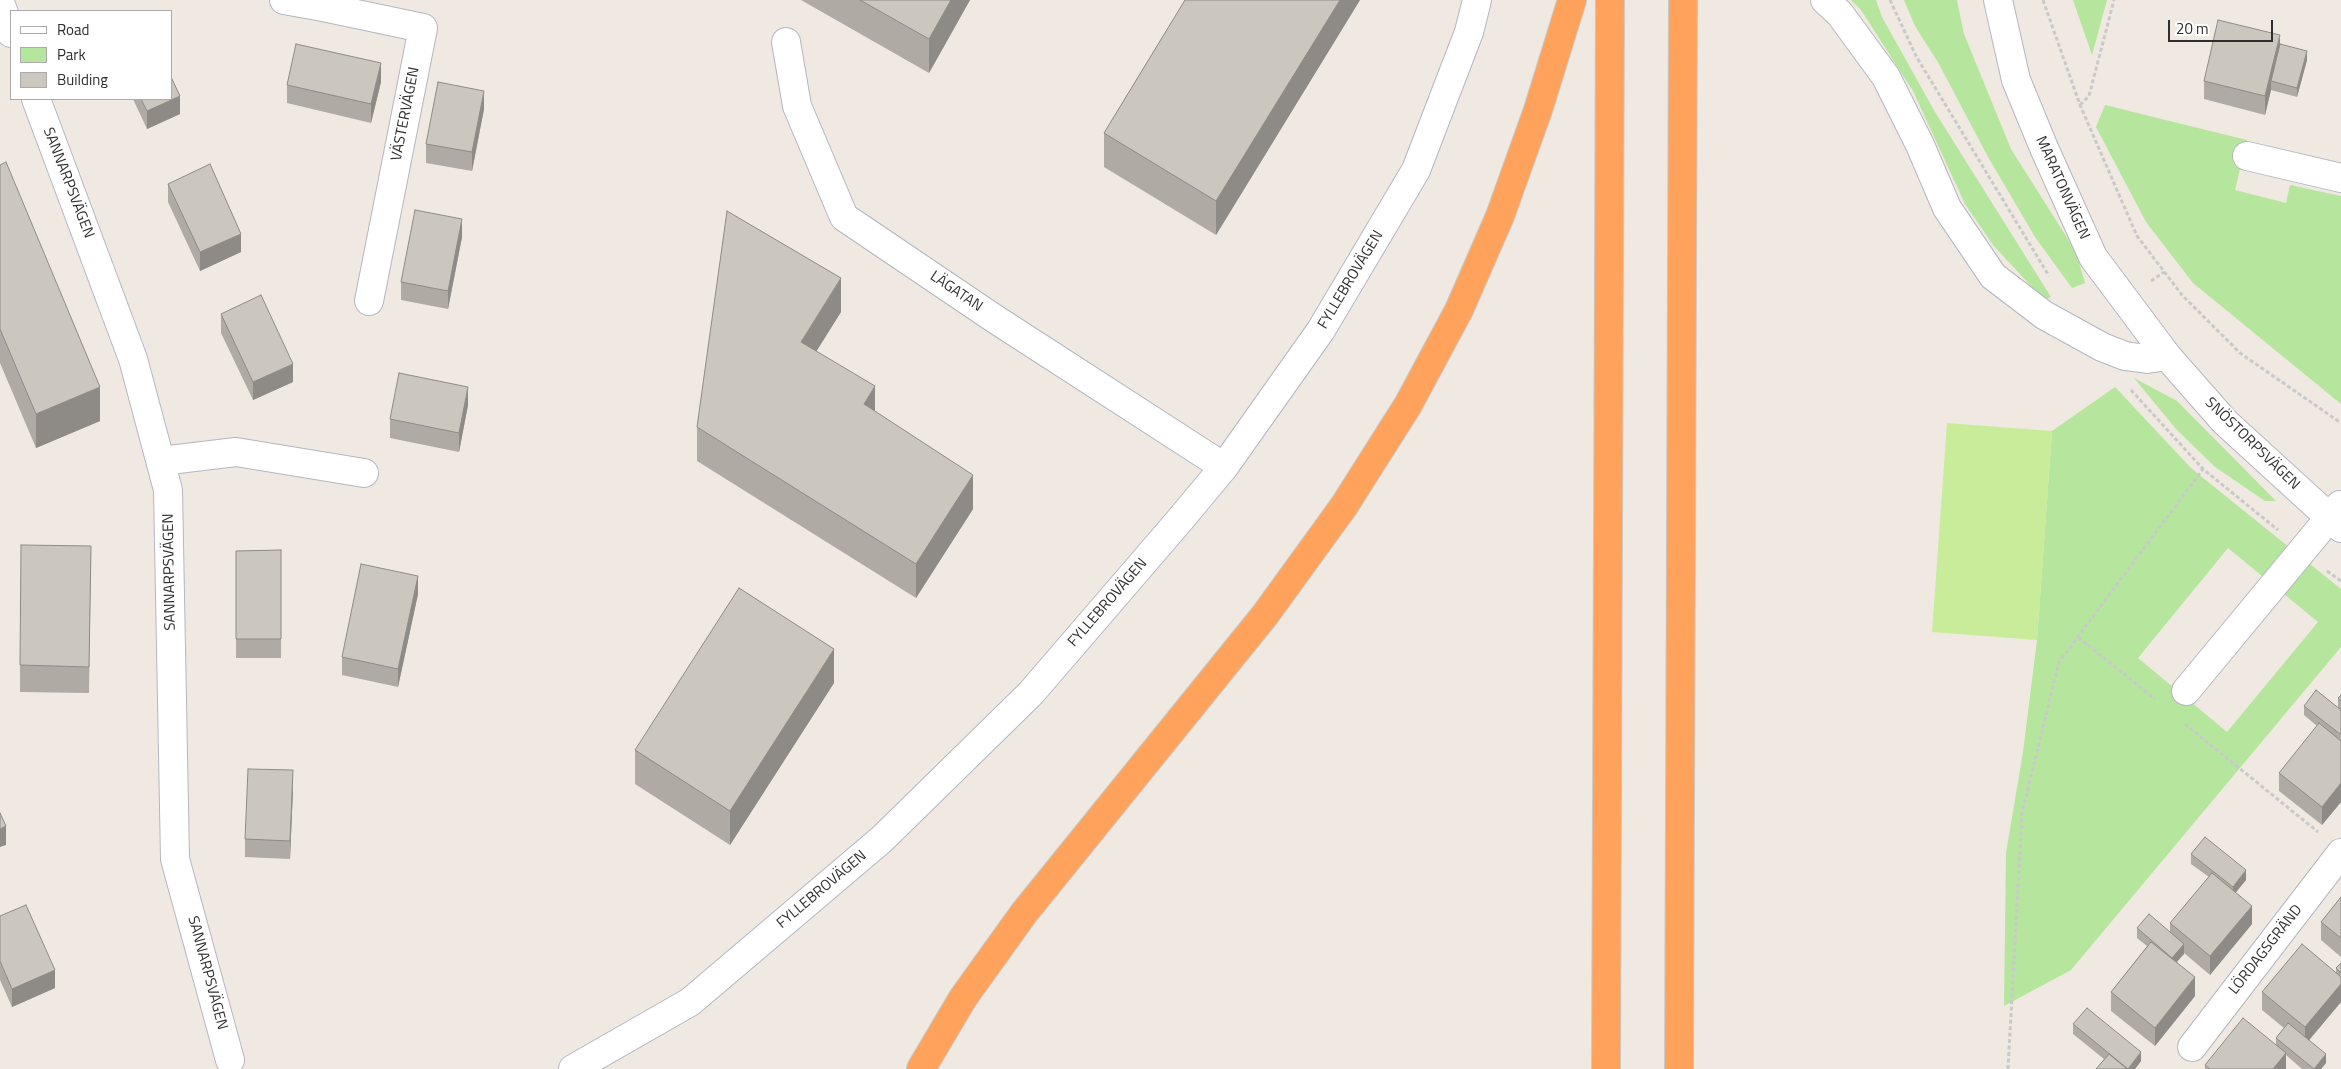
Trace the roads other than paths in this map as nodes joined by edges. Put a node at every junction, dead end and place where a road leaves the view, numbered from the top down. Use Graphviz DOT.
graph roads {
  1 [pos="284,0"];
  2 [pos="1476,0"];
  3 [pos="1572,0"];
  4 [pos="1610,0"];
  5 [pos="1683,0"];
  6 [pos="1825,0"];
  7 [pos="1998,0"];
  8 [pos="0,2"];
  9 [pos="323,4"];
  10 [pos="10,29"];
  11 [pos="786,42"];
  12 [pos="36,100"];
  13 [pos="2247,156"];
  14 [pos="2341,178"];
  15 [pos="369,301"];
  16 [pos="2167,356"];
  17 [pos="160,461"];
  18 [pos="1224,466"];
  19 [pos="364,474"];
  20 [pos="2337,517"];
  21 [pos="2186,691"];
  22 [pos="2333,845"];
  23 [pos="2192,1047"];
  24 [pos="230,1060"];
  25 [pos="572,1069"];
  26 [pos="920,1069"];
  27 [pos="1606,1069"];
  28 [pos="1679,1069"];
  1 -- 9 [label="street, VÄSTERVÄGEN"];
  2 -- 18 [label="street, FYLLEBROVÄGEN"];
  3 -- 26 [label="highway"];
  4 -- 27 [label="highway"];
  5 -- 28 [label="highway"];
  6 -- 16 [label="street"];
  7 -- 16 [label="street, MARATONVÄGEN"];
  8 -- 10 [label="street"];
  9 -- 15 [label="street, VÄSTERVÄGEN"];
  11 -- 18 [label="street, LÄGATAN"];
  12 -- 17 [label="street, SANNARPSVÄGEN"];
  13 -- 14 [label="street"];
  16 -- 20 [label="street, SNÖSTORPSVÄGEN"];
  17 -- 19 [label="street"];
  17 -- 24 [label="street, SANNARPSVÄGEN"];
  18 -- 25 [label="street, FYLLEBROVÄGEN"];
  20 -- 21 [label="street"];
  22 -- 23 [label="street, LÖRDAGSGRÄND"];
}
